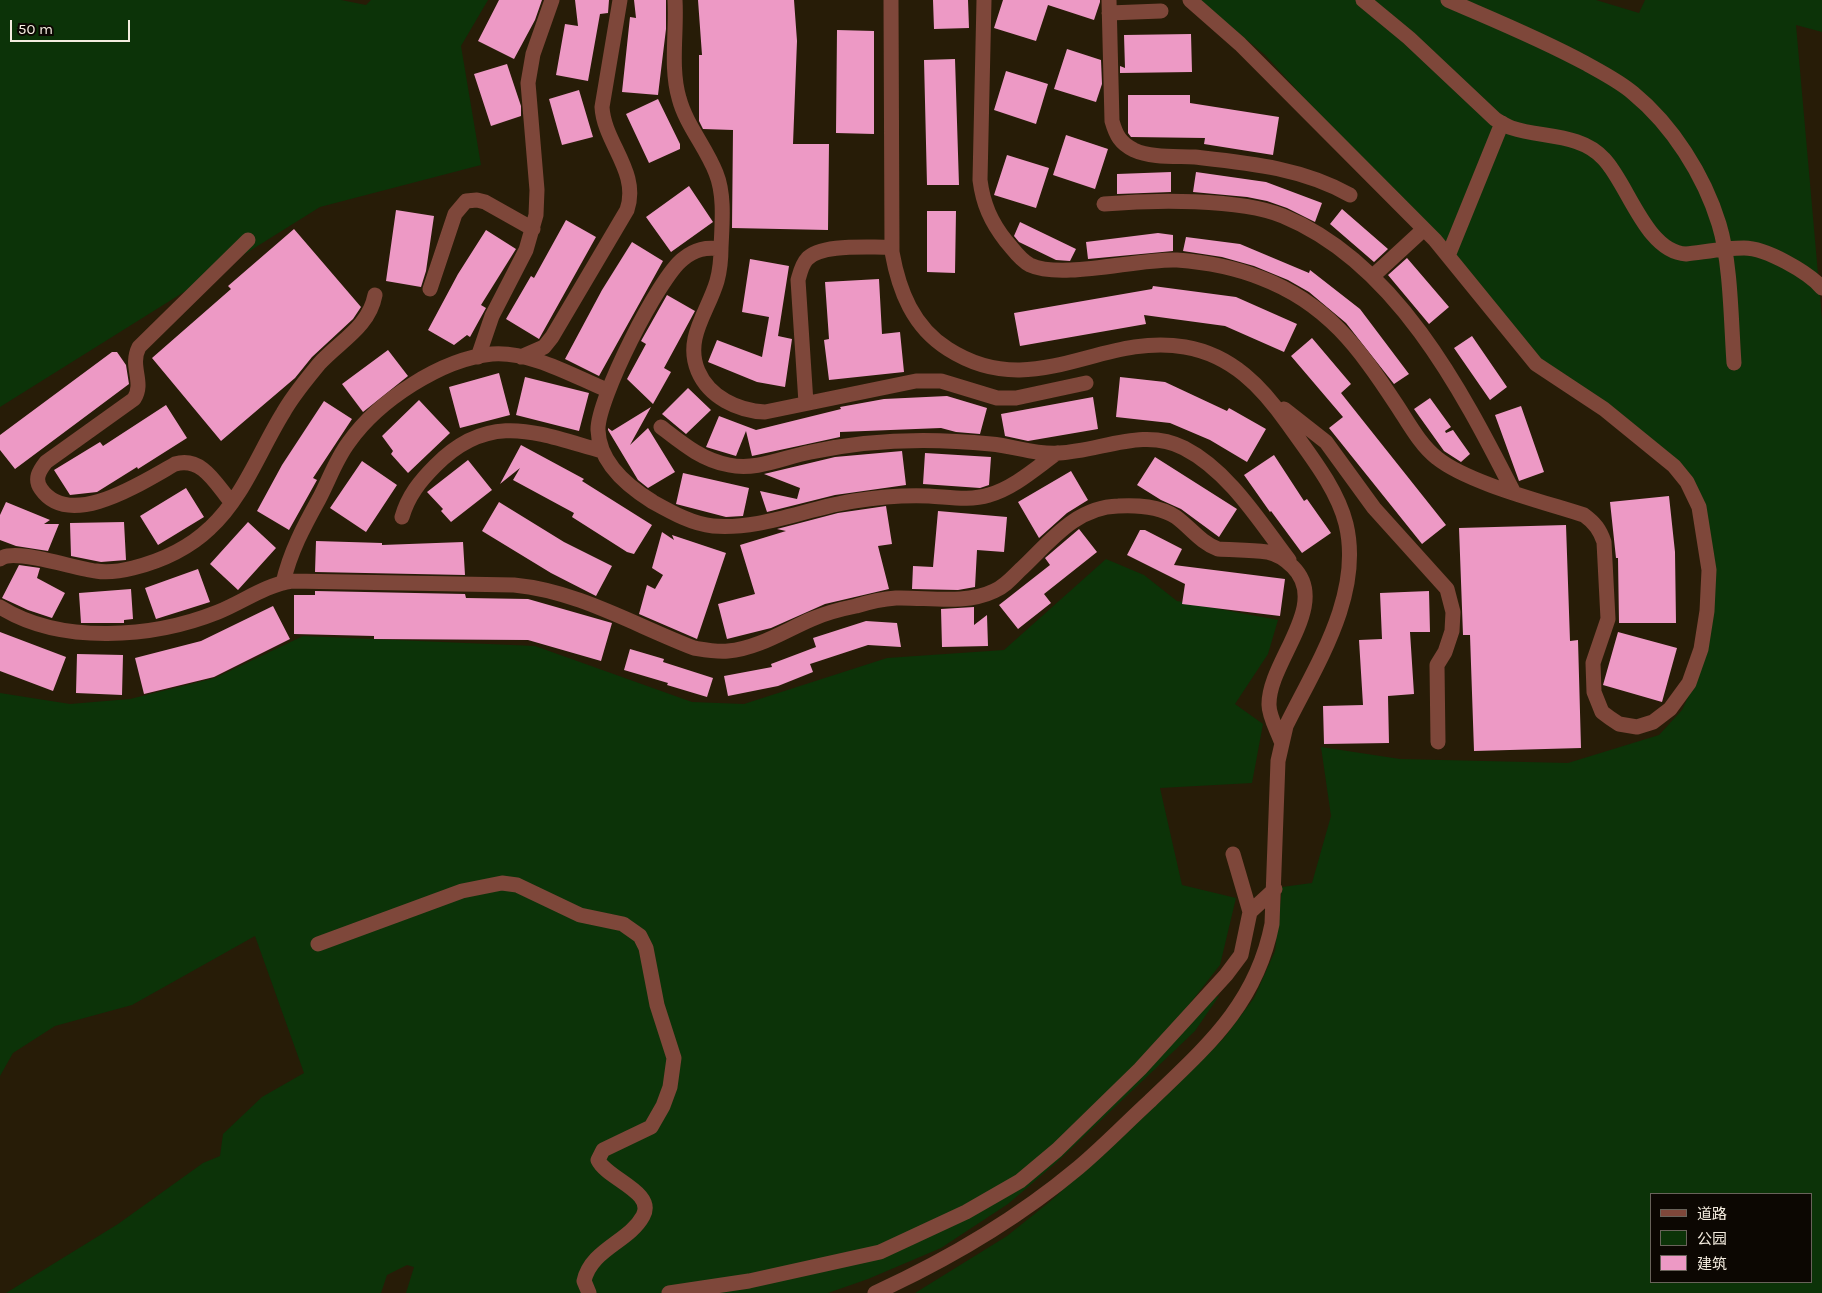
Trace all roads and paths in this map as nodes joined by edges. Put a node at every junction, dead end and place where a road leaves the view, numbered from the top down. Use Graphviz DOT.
graph roads {
  1 [pos="552,0"];
  2 [pos="620,0"];
  3 [pos="675,0"];
  4 [pos="891,0"];
  5 [pos="984,0"];
  6 [pos="1190,0"];
  7 [pos="1363,0"];
  8 [pos="1448,0"];
  9 [pos="1109,6"];
  10 [pos="1161,12"];
  11 [pos="1502,123"];
  12 [pos="1350,196"];
  13 [pos="1104,204"];
  14 [pos="533,229"];
  15 [pos="1424,229"];
  16 [pos="248,240"];
  17 [pos="892,247"];
  18 [pos="722,249"];
  19 [pos="1725,250"];
  20 [pos="1448,256"];
  21 [pos="1373,276"];
  22 [pos="1822,288"];
  23 [pos="430,289"];
  24 [pos="375,295"];
  25 [pos="478,357"];
  26 [pos="521,357"];
  27 [pos="1734,363"];
  28 [pos="1086,383"];
  29 [pos="607,390"];
  30 [pos="1272,400"];
  31 [pos="806,403"];
  32 [pos="661,427"];
  33 [pos="602,451"];
  34 [pos="1057,453"];
  35 [pos="1513,491"];
  36 [pos="231,502"];
  37 [pos="402,517"];
  38 [pos="0,559"];
  39 [pos="1298,572"];
  40 [pos="283,583"];
  41 [pos="0,607"];
  42 [pos="1281,740"];
  43 [pos="1438,742"];
  44 [pos="1232,854"];
  45 [pos="1275,889"];
  46 [pos="1250,912"];
  47 [pos="318,944"];
  48 [pos="589,1293"];
  49 [pos="669,1293"];
  50 [pos="875,1293"];
  1 -- 14 [label="street"];
  2 -- 26 [label="street"];
  3 -- 18 [label="street"];
  4 -- 17 [label="street"];
  5 -- 35 [label="street"];
  6 -- 15 [label="street"];
  7 -- 11 [label="street"];
  8 -- 19 [label="street"];
  9 -- 10 [label="street"];
  9 -- 12 [label="street"];
  11 -- 19 [label="street"];
  11 -- 20 [label="street"];
  13 -- 21 [label="street"];
  14 -- 23 [label="street"];
  14 -- 25 [label="street"];
  15 -- 20 [label="street"];
  15 -- 21 [label="street"];
  16 -- 36 [label="street"];
  17 -- 30 [label="street"];
  17 -- 31 [label="street"];
  18 -- 29 [label="street"];
  18 -- 31 [label="street"];
  19 -- 22 [label="street"];
  19 -- 27 [label="street"];
  20 -- 35 [label="street"];
  21 -- 35 [label="street"];
  24 -- 36 [label="street"];
  25 -- 26 [label="street"];
  25 -- 40 [label="street"];
  26 -- 29 [label="street"];
  28 -- 31 [label="street"];
  29 -- 33 [label="street"];
  30 -- 42 [label="street"];
  30 -- 43 [label="street"];
  32 -- 34 [label="street"];
  33 -- 34 [label="street"];
  33 -- 37 [label="street"];
  34 -- 39 [label="street"];
  36 -- 38 [label="street"];
  39 -- 40 [label="street"];
  39 -- 42 [label="street"];
  40 -- 41 [label="street"];
  42 -- 45 [label="street"];
  44 -- 46 [label="street"];
  45 -- 46 [label="street"];
  45 -- 50 [label="street"];
  46 -- 49 [label="street"];
  47 -- 48 [label="street"];
}
